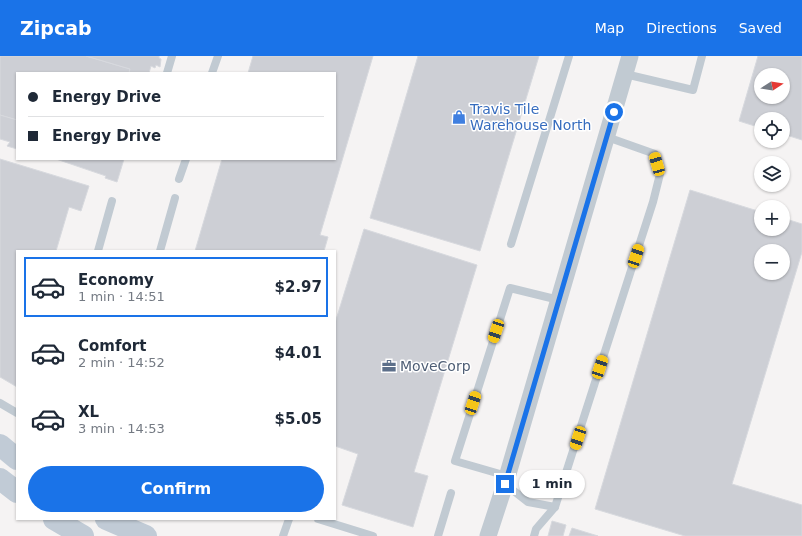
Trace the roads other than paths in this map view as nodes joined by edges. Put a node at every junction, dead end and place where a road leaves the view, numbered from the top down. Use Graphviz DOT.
graph roads {
  1 [pos="172,56"];
  2 [pos="218,56"];
  3 [pos="569,56"];
  4 [pos="630,56"];
  5 [pos="702,56"];
  6 [pos="167,72"];
  7 [pos="212,72"];
  8 [pos="625,74"];
  9 [pos="607,137"];
  10 [pos="186,160"];
  11 [pos="179,179"];
  12 [pos="175,198"];
  13 [pos="112,201"];
  14 [pos="511,244"];
  15 [pos="98,250"];
  16 [pos="160,250"];
  17 [pos="559,300"];
  18 [pos="0,403"];
  19 [pos="16,412"];
  20 [pos="0,445"];
  21 [pos="16,458"];
  22 [pos="0,479"];
  23 [pos="506,480"];
  24 [pos="16,491"];
  25 [pos="451,493"];
  26 [pos="555,507"];
  27 [pos="108,520"];
  28 [pos="289,520"];
  29 [pos="321,520"];
  30 [pos="143,536"];
  31 [pos="283,536"];
  32 [pos="373,536"];
  33 [pos="438,536"];
  34 [pos="488,536"];
  35 [pos="534,536"];
  1 -- 6 [label="lane"];
  2 -- 7 [label="lane"];
  3 -- 14 [label="lane"];
  4 -- 8 [label="street"];
  5 -- 8 [label="lane"];
  8 -- 9 [label="street"];
  9 -- 17 [label="street"];
  9 -- 26 [label="lane"];
  10 -- 11 [label="lane"];
  12 -- 16 [label="lane"];
  13 -- 15 [label="lane"];
  17 -- 23 [label="street"];
  17 -- 23 [label="lane"];
  18 -- 19 [label="lane"];
  20 -- 21 [label="main road"];
  22 -- 24 [label="main road"];
  23 -- 26 [label="lane"];
  23 -- 34 [label="street"];
  25 -- 33 [label="lane"];
  26 -- 35 [label="lane"];
  27 -- 30 [label="main road"];
  28 -- 31 [label="lane"];
  29 -- 32 [label="lane"];
}
